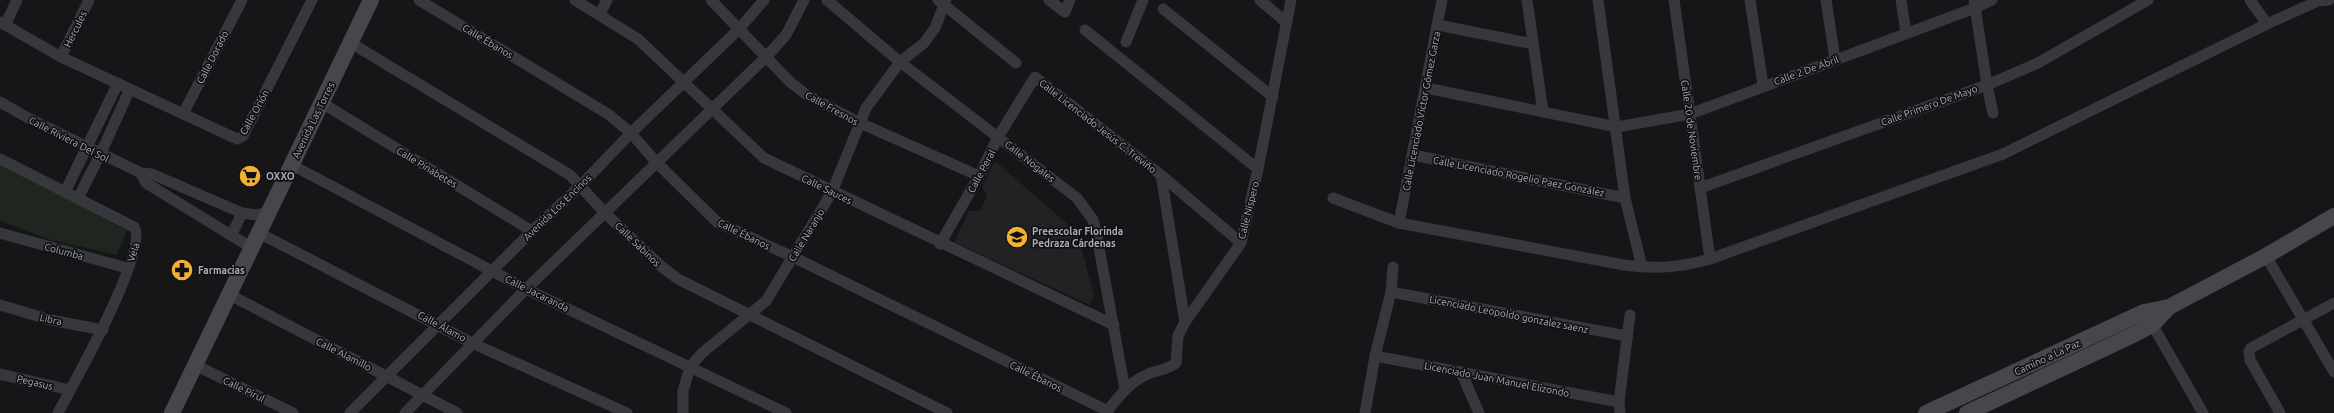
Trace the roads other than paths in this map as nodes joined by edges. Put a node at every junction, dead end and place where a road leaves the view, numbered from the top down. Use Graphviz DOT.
graph roads {
  1 [pos="17,0"];
  2 [pos="89,0"];
  3 [pos="312,0"];
  4 [pos="371,0"];
  5 [pos="419,0"];
  6 [pos="575,0"];
  7 [pos="607,0"];
  8 [pos="711,0"];
  9 [pos="764,0"];
  10 [pos="804,0"];
  11 [pos="827,0"];
  12 [pos="1049,0"];
  13 [pos="1070,0"];
  14 [pos="1143,0"];
  15 [pos="1260,0"];
  16 [pos="1291,0"];
  17 [pos="1442,0"];
  18 [pos="1527,0"];
  19 [pos="1598,0"];
  20 [pos="1674,0"];
  21 [pos="1750,0"];
  22 [pos="1826,0"];
  23 [pos="1901,0"];
  24 [pos="1992,0"];
  25 [pos="2148,0"];
  26 [pos="2329,0"];
  27 [pos="240,1"];
  28 [pos="2253,1"];
  29 [pos="943,2"];
  30 [pos="1974,4"];
  31 [pos="1163,9"];
  32 [pos="600,14"];
  33 [pos="1287,23"];
  34 [pos="3,24"];
  35 [pos="2267,24"];
  36 [pos="1438,25"];
  37 [pos="739,29"];
  38 [pos="1085,30"];
  39 [pos="1906,33"];
  40 [pos="1126,42"];
  41 [pos="351,43"];
  42 [pos="1533,44"];
  43 [pos="766,56"];
  44 [pos="61,57"];
  45 [pos="1835,59"];
  46 [pos="900,62"];
  47 [pos="1016,63"];
  48 [pos="1035,78"];
  49 [pos="118,83"];
  50 [pos="685,83"];
  51 [pos="1763,85"];
  52 [pos="1987,85"];
  53 [pos="1426,88"];
  54 [pos="130,89"];
  55 [pos="1273,97"];
  56 [pos="0,102"];
  57 [pos="322,103"];
  58 [pos="710,110"];
  59 [pos="1543,112"];
  60 [pos="1993,113"];
  61 [pos="103,114"];
  62 [pos="183,114"];
  63 [pos="1690,114"];
  64 [pos="116,119"];
  65 [pos="860,123"];
  66 [pos="1617,127"];
  67 [pos="631,133"];
  68 [pos="998,137"];
  69 [pos="87,147"];
  70 [pos="100,155"];
  71 [pos="1413,155"];
  72 [pos="0,159"];
  73 [pos="656,162"];
  74 [pos="292,165"];
  75 [pos="1258,169"];
  76 [pos="140,173"];
  77 [pos="1161,175"];
  78 [pos="979,176"];
  79 [pos="581,185"];
  80 [pos="1700,188"];
  81 [pos="65,192"];
  82 [pos="832,192"];
  83 [pos="200,194"];
  84 [pos="78,198"];
  85 [pos="1333,198"];
  86 [pos="1625,198"];
  87 [pos="192,210"];
  88 [pos="269,211"];
  89 [pos="242,213"];
  90 [pos="605,213"];
  91 [pos="2334,216"];
  92 [pos="1399,223"];
  93 [pos="532,231"];
  94 [pos="259,232"];
  95 [pos="0,233"];
  96 [pos="232,234"];
  97 [pos="1241,243"];
  98 [pos="940,244"];
  99 [pos="252,248"];
  100 [pos="2266,256"];
  101 [pos="793,257"];
  102 [pos="1710,260"];
  103 [pos="1393,267"];
  104 [pos="1642,267"];
  105 [pos="127,268"];
  106 [pos="493,272"];
  107 [pos="526,289"];
  108 [pos="1391,292"];
  109 [pos="230,295"];
  110 [pos="2334,303"];
  111 [pos="0,305"];
  112 [pos="1630,315"];
  113 [pos="749,316"];
  114 [pos="2148,318"];
  115 [pos="2304,321"];
  116 [pos="1185,322"];
  117 [pos="440,325"];
  118 [pos="1114,325"];
  119 [pos="103,330"];
  120 [pos="1627,336"];
  121 [pos="472,343"];
  122 [pos="1374,356"];
  123 [pos="195,365"];
  124 [pos="690,367"];
  125 [pos="1461,372"];
  126 [pos="2334,372"];
  127 [pos="0,374"];
  128 [pos="388,377"];
  129 [pos="70,390"];
  130 [pos="1126,390"];
  131 [pos="421,395"];
  132 [pos="1620,408"];
  133 [pos="1107,412"];
  134 [pos="58,413"];
  135 [pos="172,413"];
  136 [pos="293,413"];
  137 [pos="350,413"];
  138 [pos="405,413"];
  139 [pos="457,413"];
  140 [pos="627,413"];
  141 [pos="683,413"];
  142 [pos="786,413"];
  143 [pos="947,413"];
  144 [pos="1365,413"];
  145 [pos="1479,413"];
  146 [pos="1926,413"];
  147 [pos="1968,413"];
  148 [pos="2203,413"];
  149 [pos="2280,413"];
  1 -- 34 [label="street"];
  2 -- 44 [label="street, Hercules"];
  3 -- 62 [label="street, Calle Orión"];
  4 -- 41 [label="street, Avenida Las Torres"];
  5 -- 67 [label="street, Calle Ébanos"];
  6 -- 32 [label="street, Calle Sauces"];
  7 -- 32 [label="street"];
  8 -- 37 [label="street, Calle Fresnos"];
  9 -- 37 [label="street, Avenida Los Encinos"];
  10 -- 43 [label="street"];
  11 -- 46 [label="street, Calle Nogales"];
  12 -- 13 [label="street"];
  14 -- 40 [label="street"];
  15 -- 33 [label="street"];
  16 -- 33 [label="street, Calle Níspero"];
  17 -- 36 [label="street, Calle Licenciado Víctor Gómez Garza"];
  18 -- 42 [label="street"];
  19 -- 66 [label="street"];
  20 -- 63 [label="street, Calle 20 de Noviembre"];
  21 -- 51 [label="street"];
  22 -- 45 [label="street"];
  23 -- 39 [label="street"];
  24 -- 30 [label="street, Calle 2 De Abril"];
  25 -- 52 [label="street, Calle Primero De Mayo"];
  26 -- 35 [label="street"];
  27 -- 62 [label="street, Calle Dorado"];
  28 -- 35 [label="street"];
  29 -- 46 [label="street, Calle Naranjo"];
  29 -- 47 [label="street"];
  30 -- 39 [label="street, Calle 2 De Abril"];
  30 -- 52 [label="street"];
  31 -- 55 [label="street"];
  32 -- 50 [label="street, Calle Sauces"];
  33 -- 55 [label="street, Calle Níspero"];
  34 -- 44 [label="street, Calle Orión"];
  35 -- 102 [label="street"];
  36 -- 42 [label="street"];
  36 -- 53 [label="street, Calle Licenciado Víctor Gómez Garza"];
  37 -- 43 [label="street, Calle Fresnos"];
  37 -- 50 [label="street, Avenida Los Encinos"];
  38 -- 75 [label="street"];
  39 -- 45 [label="street, Calle 2 De Abril"];
  41 -- 57 [label="street, Avenida Las Torres"];
  41 -- 79 [label="street, Calle Sabinos"];
  42 -- 59 [label="street"];
  43 -- 58 [label="street"];
  43 -- 65 [label="street, Calle Fresnos"];
  44 -- 49 [label="street, Calle Orión"];
  45 -- 51 [label="street, Calle 2 De Abril"];
  46 -- 65 [label="street, Calle Naranjo"];
  46 -- 68 [label="street, Calle Nogales"];
  48 -- 68 [label="street, Calle Peral"];
  48 -- 77 [label="street, Calle Licenciado Jesús C. Treviño"];
  49 -- 54 [label="street, Calle Orión"];
  49 -- 61 [label="street"];
  50 -- 58 [label="street, Calle Sauces"];
  50 -- 67 [label="street, Avenida Los Encinos"];
  51 -- 63 [label="street, Calle 2 De Abril"];
  52 -- 60 [label="street"];
  52 -- 80 [label="street, Calle Primero De Mayo"];
  53 -- 59 [label="street"];
  53 -- 71 [label="street, Calle Licenciado Víctor Gómez Garza"];
  54 -- 62 [label="street, Calle Orión"];
  54 -- 64 [label="street"];
  55 -- 75 [label="street, Calle Níspero"];
  56 -- 69 [label="street, Calle Riviera Del Sol"];
  57 -- 74 [label="street, Avenida Las Torres"];
  57 -- 93 [label="street, Calle Pinabetes"];
  58 -- 73 [label="street"];
  58 -- 82 [label="street, Calle Sauces"];
  59 -- 66 [label="street"];
  61 -- 64 [label="street"];
  61 -- 69 [label="street"];
  63 -- 66 [label="street, Calle 2 De Abril"];
  63 -- 80 [label="street, Calle 20 de Noviembre"];
  64 -- 70 [label="street"];
  65 -- 78 [label="street, Calle Fresnos"];
  65 -- 82 [label="street, Calle Naranjo"];
  66 -- 86 [label="street"];
  67 -- 73 [label="street, Calle Ébanos"];
  67 -- 79 [label="street, Avenida Los Encinos"];
  68 -- 78 [label="street, Calle Peral"];
  68 -- 118 [label="street, Calle Nogales"];
  69 -- 70 [label="street, Calle Riviera Del Sol"];
  69 -- 81 [label="street"];
  70 -- 76 [label="street, Calle Riviera Del Sol"];
  70 -- 84 [label="street"];
  71 -- 86 [label="street, Calle Licenciado Rogelio Paez González"];
  71 -- 92 [label="street, Calle Licenciado Víctor Gómez Garza"];
  72 -- 81 [label="street, Vela"];
  73 -- 90 [label="street"];
  73 -- 101 [label="street, Calle Ébanos"];
  74 -- 88 [label="street, Avenida Las Torres"];
  74 -- 106 [label="street, Calle Jacaranda"];
  75 -- 97 [label="street, Calle Níspero"];
  76 -- 83 [label="street, Calle Riviera Del Sol"];
  76 -- 87 [label="street, Calle Riviera Del Sol"];
  77 -- 97 [label="street, Calle Licenciado Jesús C. Treviño"];
  77 -- 116 [label="street, Calle Licenciado Jesús C. Treviño"];
  78 -- 98 [label="street, Calle Peral"];
  79 -- 90 [label="street, Calle Sabinos"];
  79 -- 93 [label="street, Avenida Los Encinos"];
  80 -- 102 [label="street, Calle 20 de Noviembre"];
  81 -- 84 [label="street, Vela"];
  82 -- 98 [label="street, Calle Sauces"];
  82 -- 101 [label="street, Calle Naranjo"];
  83 -- 87 [label="street"];
  83 -- 89 [label="street, Calle Riviera Del Sol"];
  84 -- 105 [label="street, Vela"];
  85 -- 92 [label="street"];
  86 -- 104 [label="street"];
  87 -- 96 [label="street, Calle Riviera Del Sol"];
  88 -- 89 [label="street, Calle Riviera Del Sol"];
  88 -- 94 [label="street, Avenida Las Torres"];
  89 -- 96 [label="street"];
  90 -- 107 [label="street"];
  90 -- 113 [label="street, Calle Sabinos"];
  91 -- 100 [label="street, Camino a La Paz"];
  92 -- 104 [label="street"];
  93 -- 106 [label="street, Avenida Los Encinos"];
  94 -- 99 [label="street, Avenida Las Torres"];
  94 -- 117 [label="street, Calle Álamo"];
  95 -- 105 [label="street, Columba"];
  96 -- 99 [label="street, Calle Riviera Del Sol"];
  97 -- 116 [label="street, Calle Níspero"];
  98 -- 118 [label="street, Calle Sauces"];
  99 -- 109 [label="street, Avenida Las Torres"];
  100 -- 114 [label="street, Camino a La Paz"];
  100 -- 115 [label="street"];
  101 -- 113 [label="street, Calle Naranjo"];
  101 -- 133 [label="street, Calle Ébanos"];
  102 -- 104 [label="street"];
  103 -- 108 [label="street"];
  105 -- 119 [label="street, Vela"];
  106 -- 107 [label="street, Calle Jacaranda"];
  106 -- 117 [label="street, Avenida Los Encinos"];
  107 -- 121 [label="street"];
  107 -- 124 [label="street, Calle Jacaranda"];
  108 -- 120 [label="street, Licenciado Leopoldo gonzalez saenz"];
  108 -- 122 [label="street"];
  109 -- 123 [label="street, Avenida Las Torres"];
  109 -- 128 [label="street, Calle Alamillo"];
  110 -- 115 [label="street"];
  111 -- 119 [label="street, Libra"];
  112 -- 120 [label="street"];
  113 -- 124 [label="street, Calle Naranjo"];
  113 -- 143 [label="street, Calle Sabinos"];
  114 -- 146 [label="street, Camino a La Paz"];
  114 -- 147 [label="street, Camino a La Paz"];
  114 -- 148 [label="street"];
  115 -- 126 [label="street"];
  115 -- 149 [label="street"];
  116 -- 130 [label="street, Calle Níspero"];
  117 -- 121 [label="street, Calle Álamo"];
  117 -- 128 [label="street, Avenida Los Encinos"];
  118 -- 130 [label="street, Calle Nogales"];
  119 -- 129 [label="street, Vela"];
  120 -- 132 [label="street"];
  121 -- 131 [label="street"];
  121 -- 140 [label="street, Calle Álamo"];
  122 -- 125 [label="street, Licenciado Juan Manuel Elizondo"];
  122 -- 144 [label="street"];
  123 -- 135 [label="street, Avenida Las Torres"];
  123 -- 136 [label="street, Calle Pirul"];
  124 -- 141 [label="street, Calle Naranjo"];
  124 -- 142 [label="street, Calle Jacaranda"];
  125 -- 132 [label="street, Licenciado Juan Manuel Elizondo"];
  125 -- 145 [label="street"];
  127 -- 129 [label="street, Pegasus"];
  128 -- 131 [label="street, Calle Alamillo"];
  128 -- 137 [label="street, Avenida Los Encinos"];
  129 -- 134 [label="street, Vela"];
  130 -- 133 [label="street, Calle Níspero"];
  131 -- 138 [label="street"];
  131 -- 139 [label="street, Calle Alamillo"];
}
